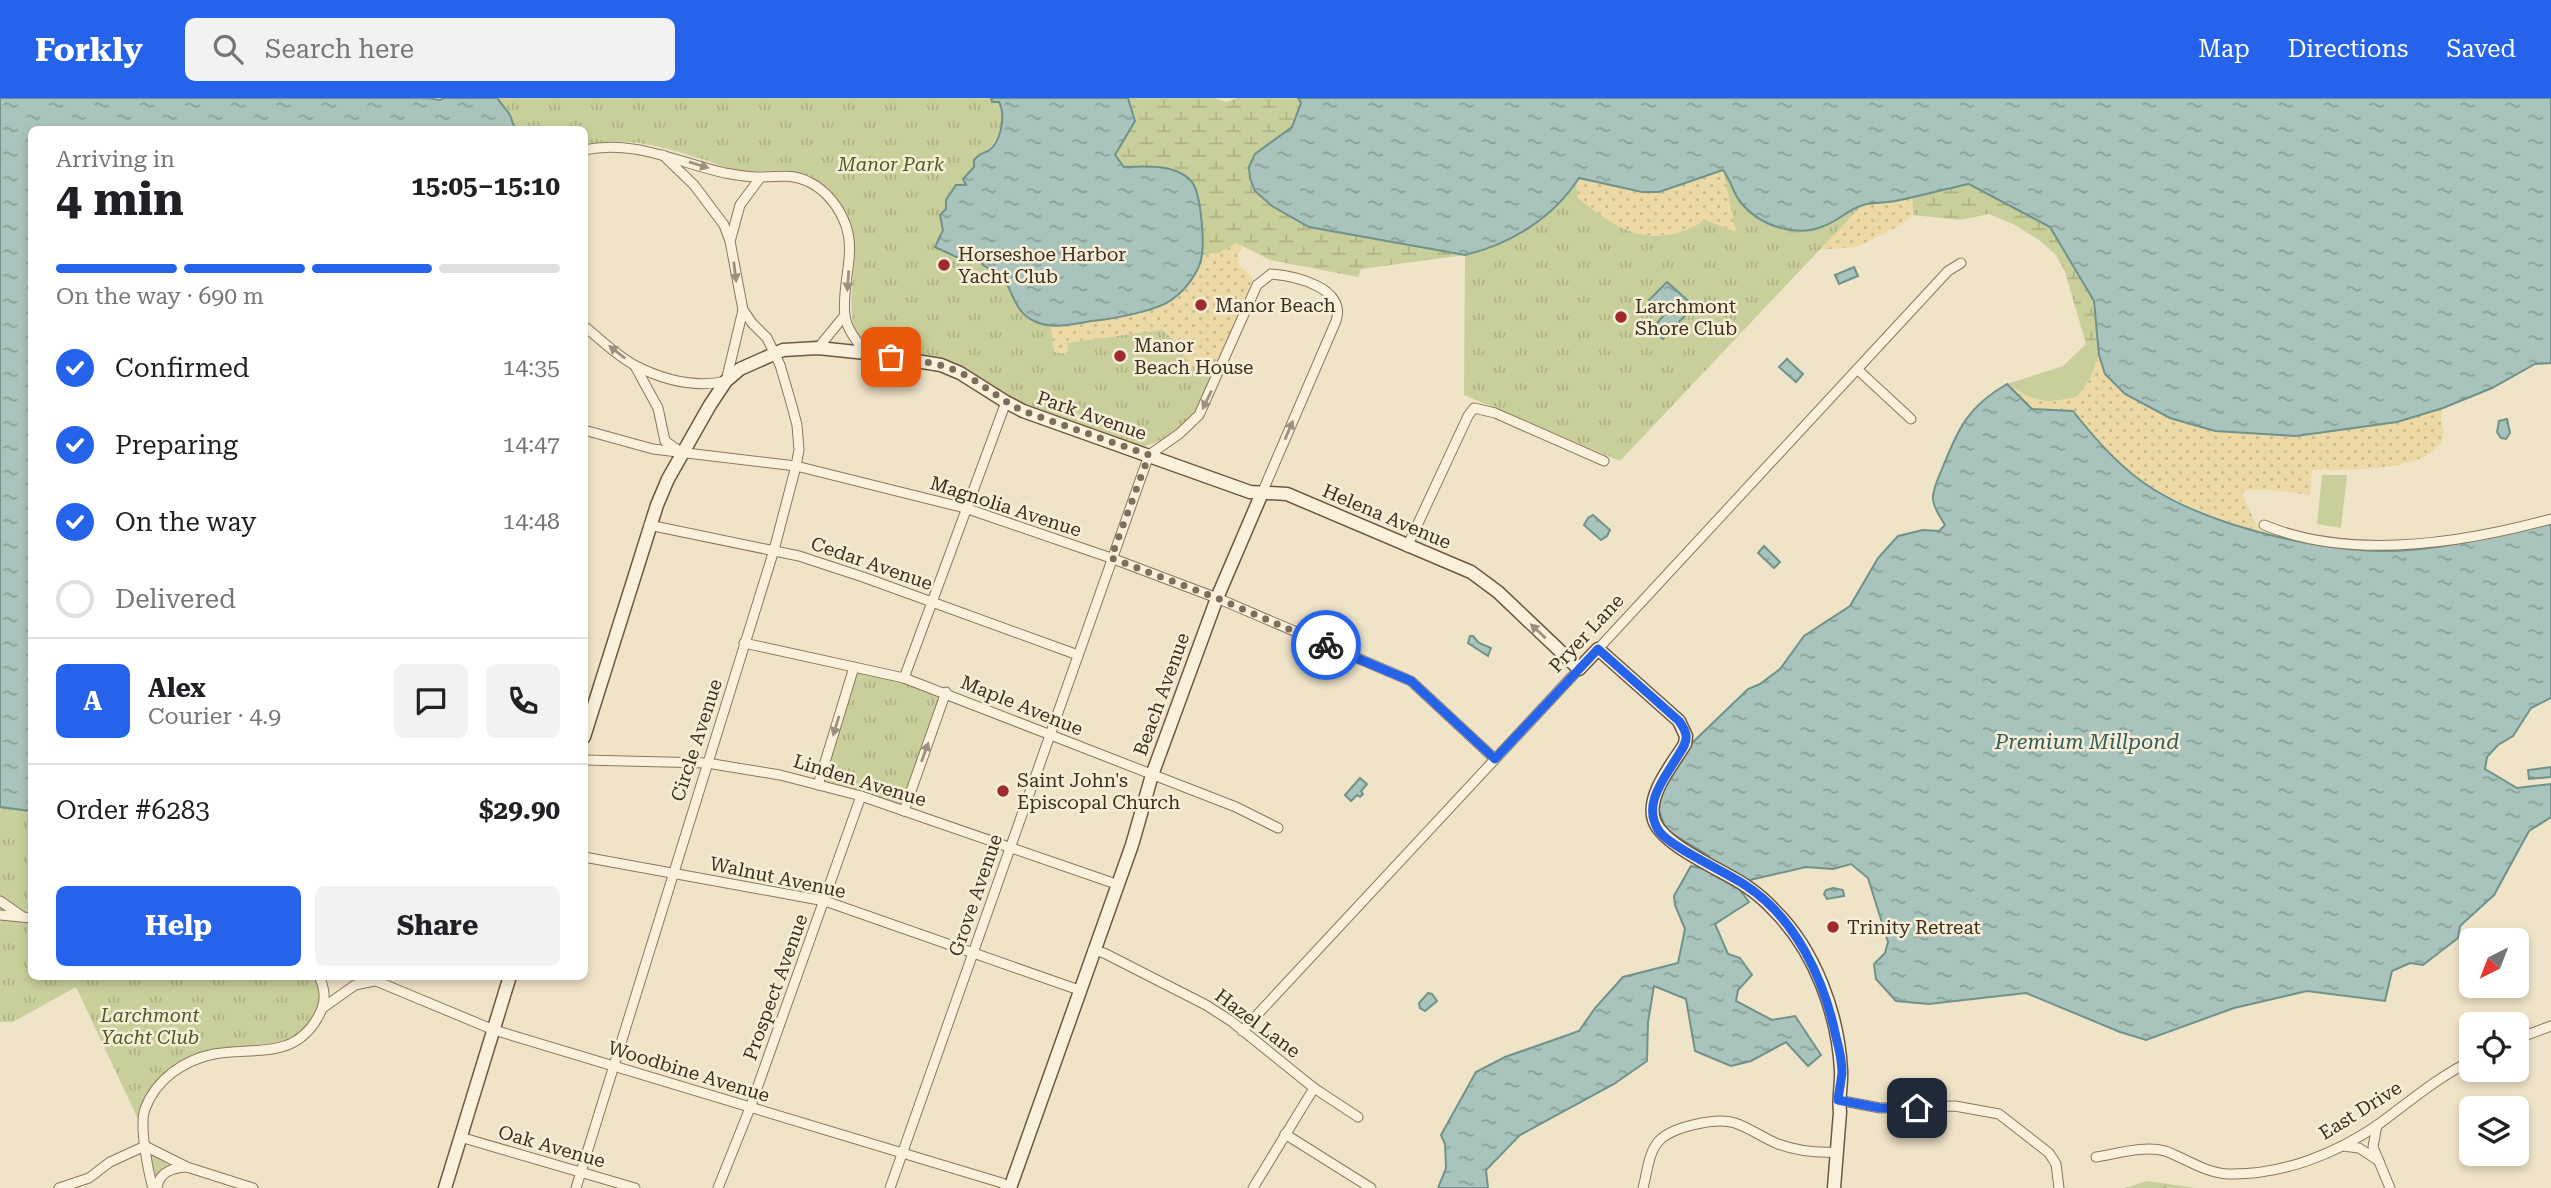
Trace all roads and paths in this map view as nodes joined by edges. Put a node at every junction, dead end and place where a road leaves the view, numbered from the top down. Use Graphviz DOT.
graph roads {
  1 [pos="588,150"];
  2 [pos="663,155"];
  3 [pos="760,177"];
  4 [pos="730,241"];
  5 [pos="1961,263"];
  6 [pos="1335,301"];
  7 [pos="743,310"];
  8 [pos="845,316"];
  9 [pos="588,329"];
  10 [pos="818,348"];
  11 [pos="774,352"];
  12 [pos="866,353"];
  13 [pos="635,366"];
  14 [pos="1857,369"];
  15 [pos="726,381"];
  16 [pos="1006,402"];
  17 [pos="1911,419"];
  18 [pos="588,431"];
  19 [pos="683,453"];
  20 [pos="1149,455"];
  21 [pos="1604,461"];
  22 [pos="796,466"];
  23 [pos="1262,493"];
  24 [pos="965,508"];
  25 [pos="2551,519"];
  26 [pos="649,525"];
  27 [pos="2263,525"];
  28 [pos="1407,547"];
  29 [pos="774,550"];
  30 [pos="1111,558"];
  31 [pos="1217,598"];
  32 [pos="932,602"];
  33 [pos="744,643"];
  34 [pos="1598,649"];
  35 [pos="1078,655"];
  36 [pos="854,667"];
  37 [pos="1579,669"];
  38 [pos="904,678"];
  39 [pos="946,692"];
  40 [pos="588,724"];
  41 [pos="1049,736"];
  42 [pos="1495,759"];
  43 [pos="588,760"];
  44 [pos="707,763"];
  45 [pos="1152,775"];
  46 [pos="818,785"];
  47 [pos="861,796"];
  48 [pos="904,811"];
  49 [pos="1278,828"];
  50 [pos="1010,846"];
  51 [pos="588,857"];
  52 [pos="673,874"];
  53 [pos="1116,884"];
  54 [pos="0,901"];
  55 [pos="825,901"];
  56 [pos="0,915"];
  57 [pos="28,918"];
  58 [pos="1093,950"];
  59 [pos="973,952"];
  60 [pos="320,980"];
  61 [pos="509,980"];
  62 [pos="374,981"];
  63 [pos="386,981"];
  64 [pos="1079,990"];
  65 [pos="324,1007"];
  66 [pos="2551,1026"];
  67 [pos="494,1030"];
  68 [pos="1242,1031"];
  69 [pos="2529,1034"];
  70 [pos="615,1067"];
  71 [pos="2459,1067"];
  72 [pos="1314,1088"];
  73 [pos="1838,1100"];
  74 [pos="750,1108"];
  75 [pos="1358,1117"];
  76 [pos="2377,1125"];
  77 [pos="1285,1134"];
  78 [pos="460,1138"];
  79 [pos="145,1146"];
  80 [pos="2343,1146"];
  81 [pos="1837,1152"];
  82 [pos="902,1155"];
  83 [pos="2096,1157"];
  84 [pos="2380,1162"];
  85 [pos="187,1167"];
  86 [pos="581,1172"];
  87 [pos="59,1188"];
  88 [pos="155,1188"];
  89 [pos="253,1188"];
  90 [pos="445,1188"];
  91 [pos="576,1188"];
  92 [pos="635,1188"];
  93 [pos="718,1188"];
  94 [pos="890,1188"];
  95 [pos="1009,1188"];
  96 [pos="1253,1188"];
  97 [pos="1371,1188"];
  98 [pos="1643,1188"];
  99 [pos="1834,1188"];
  100 [pos="2059,1188"];
  101 [pos="2390,1188"];
  1 -- 2 [label="street"];
  2 -- 3 [label="street, one-way"];
  2 -- 4 [label="street, Circle Avenue"];
  3 -- 4 [label="street, Circle Avenue"];
  3 -- 8 [label="street, one-way"];
  4 -- 7 [label="street, Circle Avenue, one-way"];
  5 -- 14 [label="street, Pryer Lane"];
  6 -- 20 [label="street, Park Avenue, one-way"];
  23 -- 6 [label="street, Beach Avenue, one-way"];
  7 -- 11 [label="street, Circle Avenue"];
  7 -- 15 [label="street, Circle Avenue"];
  8 -- 10 [label="street"];
  8 -- 12 [label="street"];
  13 -- 9 [label="street, Park Avenue, one-way"];
  10 -- 11 [label="street, Park Avenue"];
  10 -- 12 [label="street, Park Avenue"];
  11 -- 15 [label="street, Park Avenue"];
  11 -- 22 [label="street, Circle Avenue"];
  12 -- 16 [label="street, Park Avenue"];
  13 -- 15 [label="street, Park Avenue"];
  13 -- 19 [label="street, Park Avenue"];
  14 -- 17 [label="street"];
  14 -- 34 [label="street, Pryer Lane"];
  15 -- 19 [label="street"];
  16 -- 20 [label="street, Park Avenue"];
  16 -- 24 [label="street"];
  18 -- 19 [label="street, Magnolia Avenue"];
  19 -- 22 [label="street, Magnolia Avenue"];
  19 -- 26 [label="street"];
  20 -- 23 [label="street, Helena Avenue"];
  20 -- 30 [label="street, Grove Avenue"];
  21 -- 28 [label="street"];
  22 -- 24 [label="street, Magnolia Avenue"];
  22 -- 29 [label="street, Circle Avenue"];
  23 -- 28 [label="street, Helena Avenue"];
  23 -- 31 [label="street, Beach Avenue"];
  24 -- 30 [label="street, Magnolia Avenue"];
  24 -- 32 [label="street"];
  25 -- 27 [label="street"];
  26 -- 29 [label="street, Cedar Avenue"];
  26 -- 40 [label="street"];
  37 -- 28 [label="street, Helena Avenue, one-way"];
  29 -- 32 [label="street, Cedar Avenue"];
  29 -- 33 [label="street, Circle Avenue"];
  30 -- 31 [label="street, Magnolia Avenue"];
  30 -- 35 [label="street, Grove Avenue"];
  31 -- 42 [label="street, Magnolia Avenue"];
  31 -- 45 [label="street, Beach Avenue"];
  32 -- 35 [label="street, Cedar Avenue"];
  32 -- 38 [label="street"];
  33 -- 36 [label="street, Maple Avenue"];
  33 -- 44 [label="street, Circle Avenue"];
  34 -- 37 [label="street, Pryer Lane"];
  34 -- 73 [label="street"];
  35 -- 41 [label="street, Grove Avenue"];
  36 -- 38 [label="street, Maple Avenue"];
  36 -- 46 [label="street, one-way"];
  37 -- 42 [label="street, Pryer Lane"];
  38 -- 39 [label="street, Maple Avenue"];
  39 -- 41 [label="street, Maple Avenue"];
  48 -- 39 [label="street, one-way"];
  41 -- 45 [label="street, Maple Avenue"];
  41 -- 50 [label="street, Grove Avenue"];
  42 -- 68 [label="street, Pryer Lane"];
  43 -- 44 [label="street, Linden Avenue"];
  44 -- 46 [label="street, Linden Avenue"];
  44 -- 52 [label="street, Circle Avenue"];
  45 -- 49 [label="street, Maple Avenue"];
  45 -- 53 [label="street, Beach Avenue"];
  46 -- 47 [label="street, Linden Avenue"];
  47 -- 48 [label="street, Linden Avenue"];
  47 -- 55 [label="street, Prospect Avenue"];
  48 -- 50 [label="street, Linden Avenue"];
  50 -- 53 [label="street, Linden Avenue"];
  50 -- 59 [label="street, Grove Avenue"];
  51 -- 52 [label="street, Walnut Avenue"];
  52 -- 55 [label="street, Walnut Avenue"];
  52 -- 70 [label="street, Circle Avenue"];
  53 -- 58 [label="street, Beach Avenue"];
  54 -- 57 [label="street"];
  55 -- 59 [label="street, Walnut Avenue"];
  55 -- 74 [label="street, Prospect Avenue"];
  56 -- 57 [label="street"];
  58 -- 64 [label="street, Beach Avenue"];
  58 -- 68 [label="street, Hazel Lane"];
  59 -- 64 [label="street, Walnut Avenue"];
  59 -- 82 [label="street, Grove Avenue"];
  60 -- 65 [label="street"];
  61 -- 67 [label="street"];
  62 -- 63 [label="street, Woodbine Avenue"];
  62 -- 65 [label="street"];
  63 -- 67 [label="street, Woodbine Avenue"];
  64 -- 95 [label="street, Beach Avenue"];
  65 -- 79 [label="street"];
  66 -- 69 [label="street"];
  67 -- 70 [label="street, Woodbine Avenue"];
  67 -- 78 [label="street"];
  68 -- 72 [label="street, Hazel Lane"];
  70 -- 74 [label="street, Woodbine Avenue"];
  70 -- 86 [label="street, Circle Avenue"];
  71 -- 76 [label="street, East Drive"];
  72 -- 75 [label="street, Hazel Lane"];
  72 -- 77 [label="street"];
  73 -- 81 [label="street"];
  73 -- 100 [label="street"];
  74 -- 82 [label="street, Woodbine Avenue"];
  74 -- 93 [label="street, Prospect Avenue"];
  76 -- 80 [label="street, East Drive"];
  76 -- 84 [label="street"];
  77 -- 96 [label="street"];
  77 -- 97 [label="street"];
  78 -- 86 [label="street, Oak Avenue"];
  78 -- 90 [label="street"];
  79 -- 85 [label="street"];
  79 -- 87 [label="street"];
  79 -- 88 [label="street"];
  80 -- 83 [label="street, East Drive"];
  80 -- 84 [label="street"];
  81 -- 98 [label="street"];
  81 -- 99 [label="street"];
  82 -- 94 [label="street, Grove Avenue"];
  82 -- 95 [label="street, Woodbine Avenue"];
  84 -- 101 [label="street"];
  85 -- 88 [label="street"];
  85 -- 89 [label="street"];
  86 -- 91 [label="street, Circle Avenue"];
  86 -- 92 [label="street, Oak Avenue"];
}
